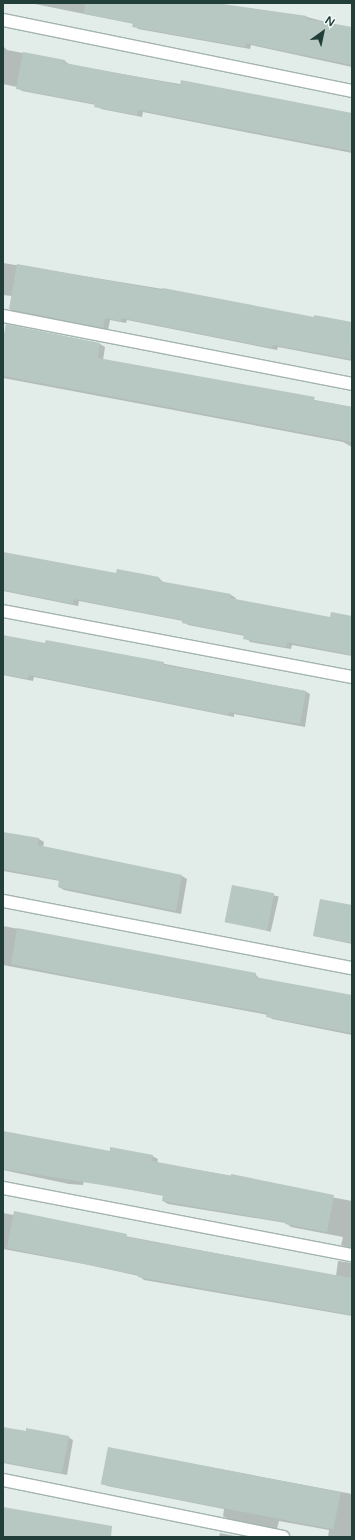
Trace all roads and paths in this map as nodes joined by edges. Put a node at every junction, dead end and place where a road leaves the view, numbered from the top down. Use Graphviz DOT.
graph roads {
  1 [pos="3,20"];
  2 [pos="352,91"];
  3 [pos="3,316"];
  4 [pos="352,384"];
  5 [pos="3,611"];
  6 [pos="352,677"];
  7 [pos="3,901"];
  8 [pos="352,968"];
  9 [pos="3,1188"];
  10 [pos="352,1255"];
  11 [pos="3,1480"];
  12 [pos="283,1537"];
  1 -- 2 [label="street"];
  3 -- 4 [label="street"];
  5 -- 6 [label="street"];
  7 -- 8 [label="street"];
  9 -- 10 [label="street"];
  11 -- 12 [label="street"];
}
